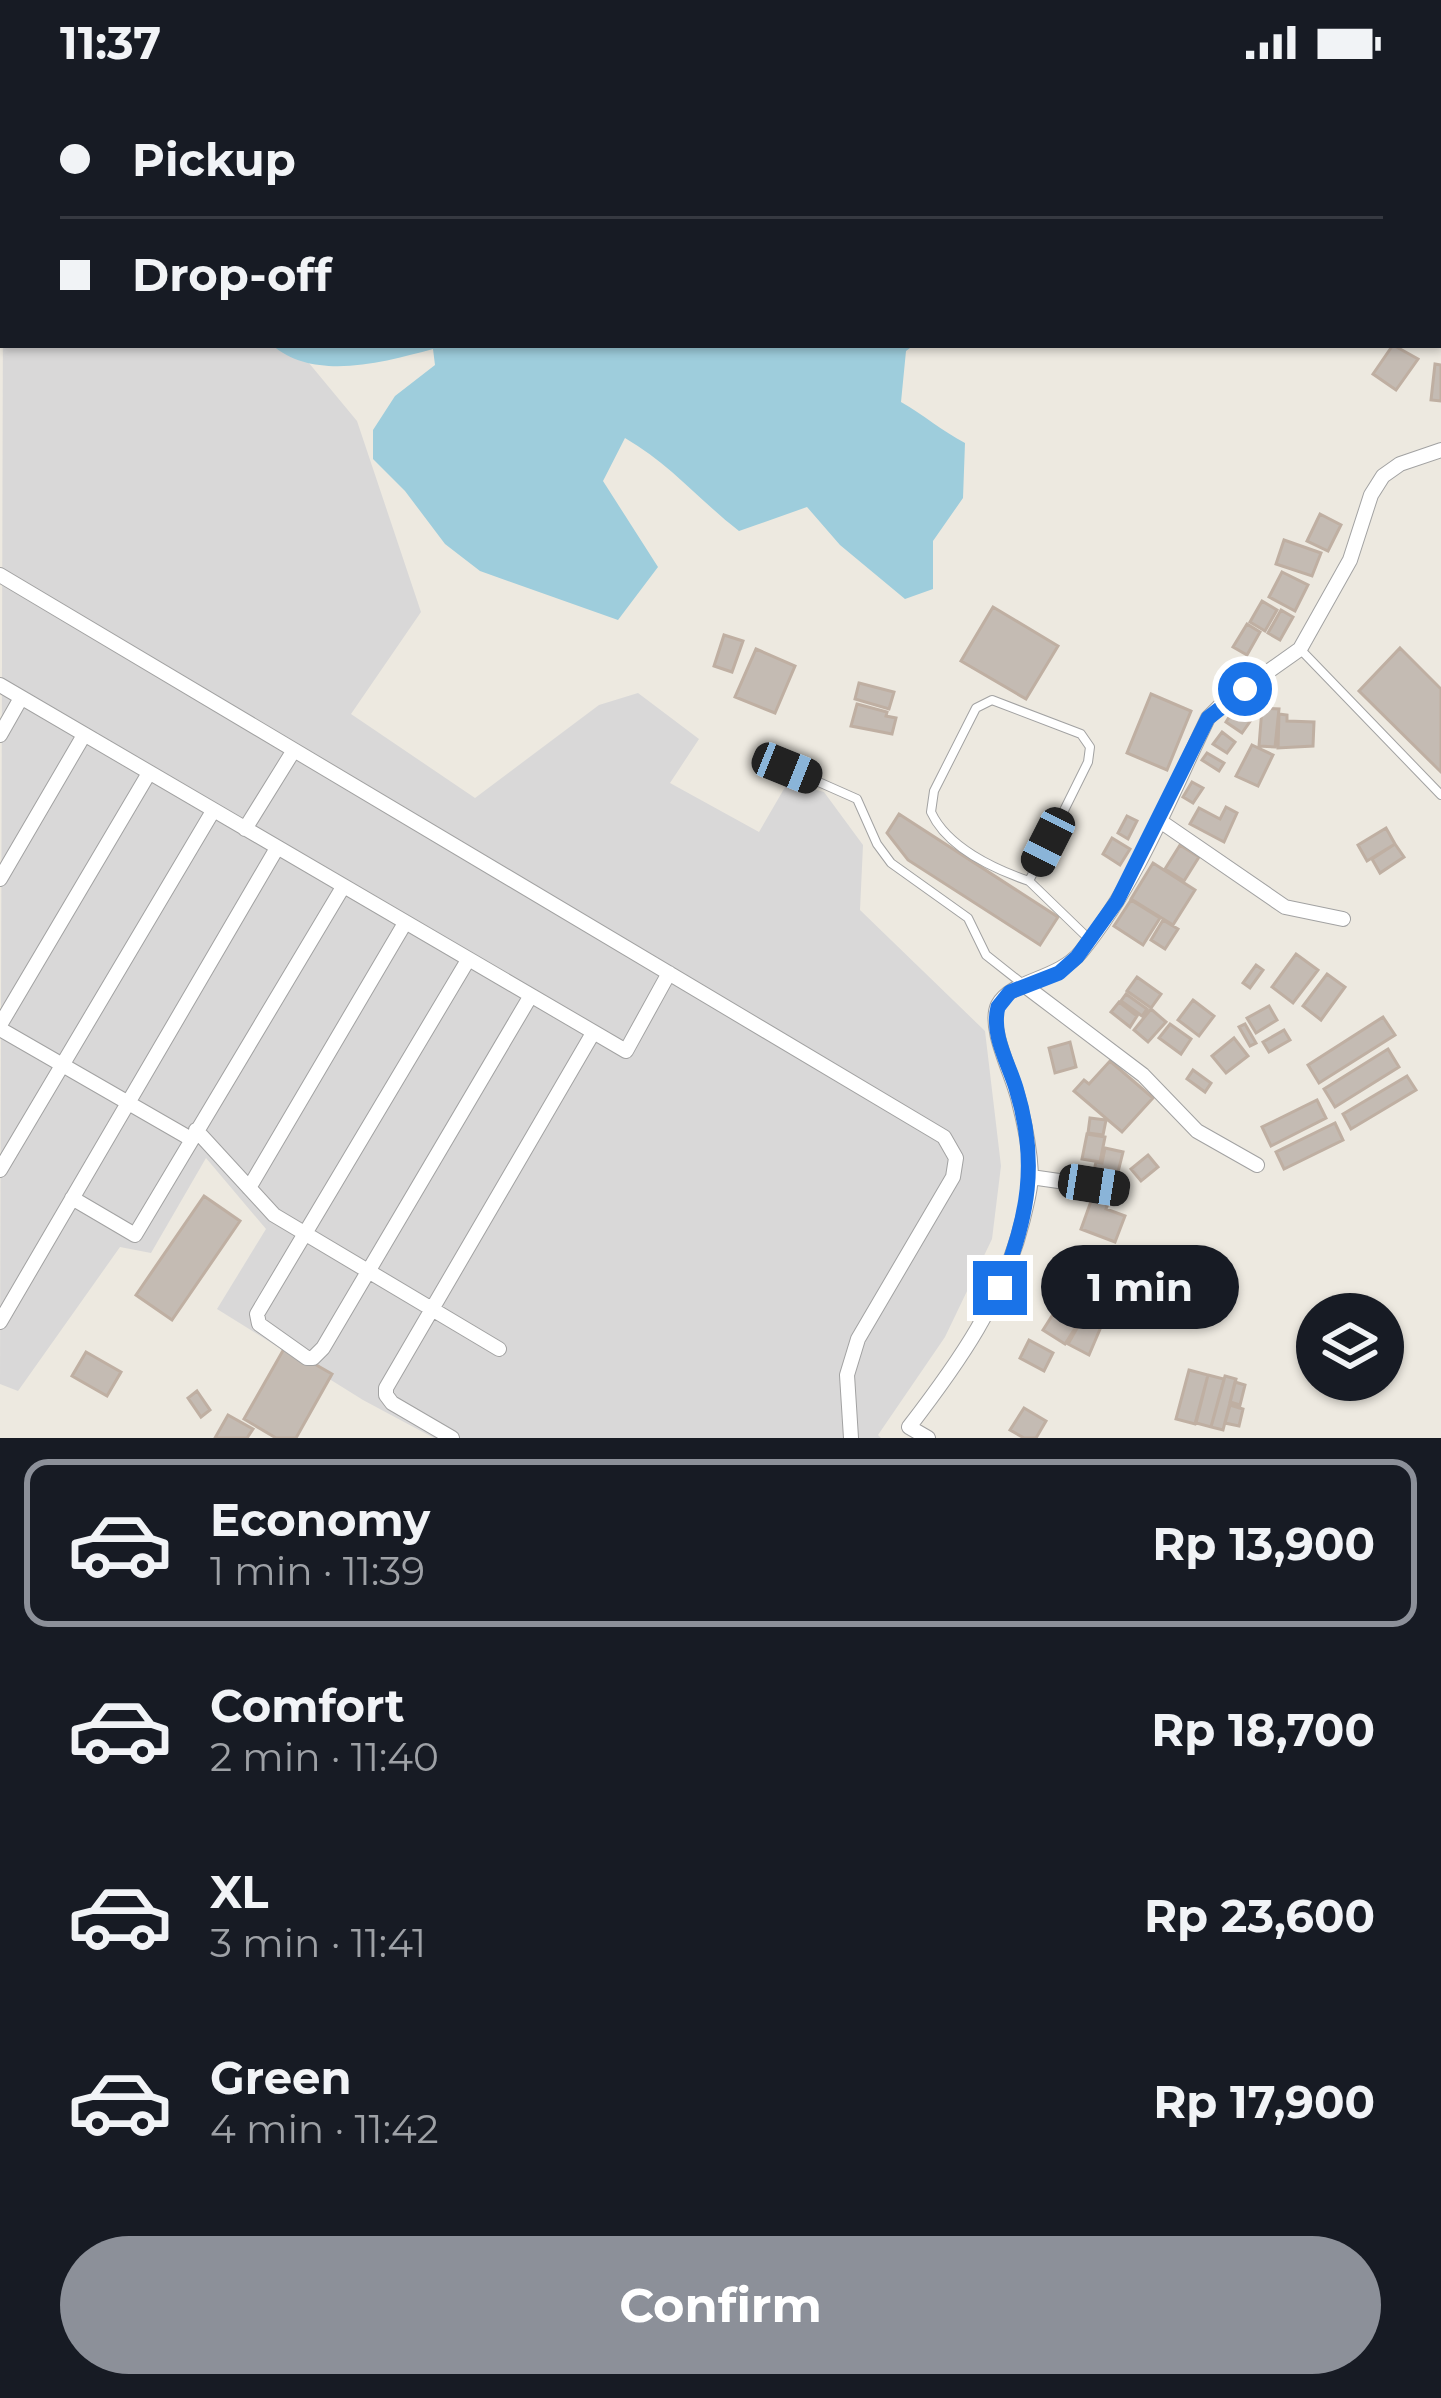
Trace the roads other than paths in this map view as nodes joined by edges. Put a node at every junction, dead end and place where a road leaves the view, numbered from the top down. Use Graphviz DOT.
graph roads {
  1 [pos="1441,450"];
  2 [pos="0,575"];
  3 [pos="1300,649"];
  4 [pos="0,685"];
  5 [pos="21,698"];
  6 [pos="0,735"];
  7 [pos="84,735"];
  8 [pos="294,750"];
  9 [pos="787,768"];
  10 [pos="149,773"];
  11 [pos="1441,795"];
  12 [pos="213,811"];
  13 [pos="1160,821"];
  14 [pos="245,829"];
  15 [pos="277,848"];
  16 [pos="0,879"];
  17 [pos="1029,881"];
  18 [pos="343,886"];
  19 [pos="1343,919"];
  20 [pos="405,923"];
  21 [pos="1090,940"];
  22 [pos="468,961"];
  23 [pos="669,974"];
  24 [pos="1024,985"];
  25 [pos="530,997"];
  26 [pos="0,1027"];
  27 [pos="593,1033"];
  28 [pos="62,1064"];
  29 [pos="128,1102"];
  30 [pos="194,1134"];
  31 [pos="1257,1166"];
  32 [pos="0,1170"];
  33 [pos="1031,1177"];
  34 [pos="249,1188"];
  35 [pos="1121,1190"];
  36 [pos="72,1198"];
  37 [pos="305,1234"];
  38 [pos="368,1271"];
  39 [pos="434,1310"];
  40 [pos="0,1322"];
  41 [pos="499,1348"];
  42 [pos="452,1438"];
  43 [pos="851,1438"];
  44 [pos="928,1438"];
  1 -- 3 [label="street"];
  2 -- 8 [label="street"];
  3 -- 11 [label="lane"];
  3 -- 13 [label="street"];
  4 -- 5 [label="street"];
  5 -- 6 [label="street"];
  5 -- 7 [label="street"];
  7 -- 10 [label="street"];
  7 -- 16 [label="street"];
  8 -- 14 [label="street"];
  8 -- 23 [label="street"];
  9 -- 24 [label="lane"];
  10 -- 12 [label="street"];
  10 -- 26 [label="street"];
  12 -- 14 [label="street"];
  12 -- 28 [label="street"];
  13 -- 19 [label="street"];
  13 -- 21 [label="street"];
  14 -- 15 [label="street"];
  15 -- 18 [label="street"];
  15 -- 29 [label="street"];
  17 -- 17 [label="lane"];
  17 -- 21 [label="lane"];
  18 -- 20 [label="street"];
  18 -- 30 [label="street"];
  20 -- 22 [label="street"];
  20 -- 34 [label="street"];
  21 -- 24 [label="street"];
  22 -- 25 [label="street"];
  22 -- 37 [label="street"];
  23 -- 27 [label="street"];
  23 -- 43 [label="street"];
  24 -- 31 [label="street"];
  24 -- 33 [label="street"];
  25 -- 27 [label="street"];
  25 -- 38 [label="street"];
  26 -- 28 [label="street"];
  27 -- 39 [label="street"];
  28 -- 29 [label="street"];
  28 -- 32 [label="street"];
  29 -- 30 [label="street"];
  29 -- 36 [label="street"];
  30 -- 34 [label="street"];
  30 -- 36 [label="street"];
  33 -- 35 [label="street"];
  33 -- 44 [label="street"];
  34 -- 37 [label="street"];
  36 -- 40 [label="street"];
  37 -- 38 [label="street"];
  37 -- 38 [label="street"];
  38 -- 39 [label="street"];
  39 -- 41 [label="street"];
  39 -- 42 [label="street"];
}
